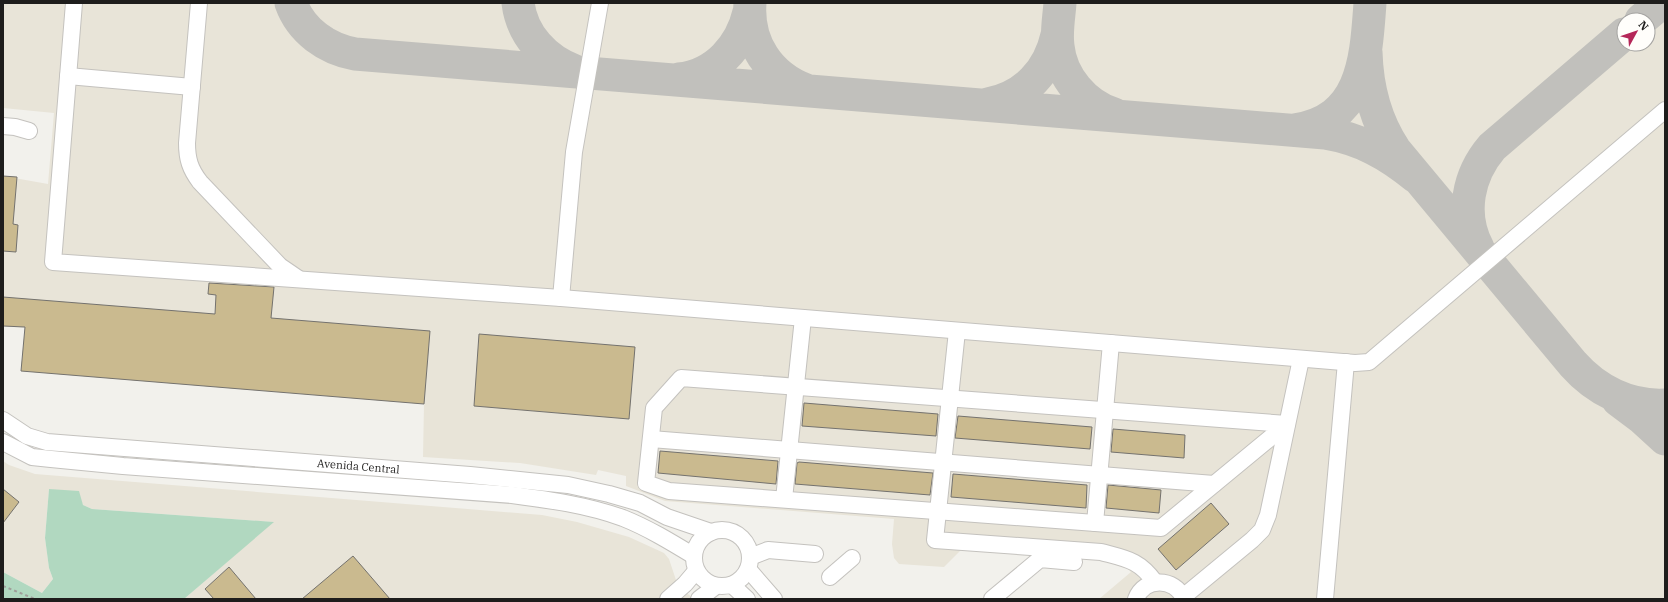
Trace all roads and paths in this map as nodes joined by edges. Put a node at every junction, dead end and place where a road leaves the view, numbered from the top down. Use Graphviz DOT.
graph roads {
  1 [pos="74,3"];
  2 [pos="199,3"];
  3 [pos="600,3"];
  4 [pos="68,76"];
  5 [pos="192,87"];
  6 [pos="1665,110"];
  7 [pos="3,126"];
  8 [pos="29,131"];
  9 [pos="300,280"];
  10 [pos="561,298"];
  11 [pos="803,318"];
  12 [pos="957,331"];
  13 [pos="1111,343"];
  14 [pos="1301,359"];
  15 [pos="1346,362"];
  16 [pos="797,387"];
  17 [pos="950,399"];
  18 [pos="1105,411"];
  19 [pos="3,420"];
  20 [pos="1287,424"];
  21 [pos="651,439"];
  22 [pos="3,442"];
  23 [pos="790,450"];
  24 [pos="943,462"];
  25 [pos="1099,475"];
  26 [pos="1214,484"];
  27 [pos="784,499"];
  28 [pos="938,511"];
  29 [pos="1095,523"];
  30 [pos="711,532"];
  31 [pos="772,545"];
  32 [pos="852,558"];
  33 [pos="1074,562"];
  34 [pos="695,563"];
  35 [pos="749,563"];
  36 [pos="830,577"];
  37 [pos="1155,582"];
  38 [pos="732,585"];
  39 [pos="3,586"];
  40 [pos="716,586"];
  41 [pos="1183,598"];
  42 [pos="35,599"];
  43 [pos="668,599"];
  44 [pos="699,599"];
  45 [pos="747,599"];
  46 [pos="774,599"];
  47 [pos="992,599"];
  48 [pos="1136,599"];
  49 [pos="1325,599"];
  1 -- 4 [label="street"];
  2 -- 5 [label="street"];
  3 -- 10 [label="street"];
  4 -- 5 [label="street"];
  4 -- 9 [label="street"];
  5 -- 9 [label="street"];
  6 -- 15 [label="street"];
  7 -- 8 [label="street"];
  9 -- 10 [label="street"];
  10 -- 11 [label="street"];
  11 -- 12 [label="street"];
  11 -- 16 [label="street"];
  12 -- 13 [label="street"];
  12 -- 17 [label="street"];
  13 -- 14 [label="street"];
  13 -- 18 [label="street"];
  14 -- 15 [label="street"];
  14 -- 20 [label="street"];
  15 -- 49 [label="street"];
  16 -- 17 [label="street"];
  16 -- 21 [label="street"];
  16 -- 23 [label="street"];
  17 -- 18 [label="street"];
  17 -- 24 [label="street"];
  18 -- 20 [label="street"];
  18 -- 25 [label="street"];
  19 -- 30 [label="street, Avenida Central"];
  20 -- 26 [label="street"];
  20 -- 41 [label="street"];
  21 -- 23 [label="street"];
  21 -- 27 [label="street"];
  22 -- 34 [label="street, Avenida Central"];
  23 -- 24 [label="street"];
  23 -- 27 [label="street"];
  24 -- 25 [label="street"];
  24 -- 28 [label="street"];
  25 -- 26 [label="street"];
  25 -- 29 [label="street"];
  26 -- 29 [label="street"];
  27 -- 28 [label="street"];
  28 -- 29 [label="street"];
  28 -- 37 [label="street"];
  30 -- 34 [label="street"];
  30 -- 35 [label="street"];
  31 -- 35 [label="street"];
  32 -- 36 [label="street"];
  33 -- 47 [label="street"];
  34 -- 40 [label="street"];
  34 -- 43 [label="street"];
  35 -- 38 [label="street"];
  35 -- 46 [label="street"];
  37 -- 41 [label="street"];
  37 -- 48 [label="street"];
  38 -- 40 [label="street"];
  38 -- 45 [label="street"];
  39 -- 42 [label="path"];
  40 -- 44 [label="street"];
}
